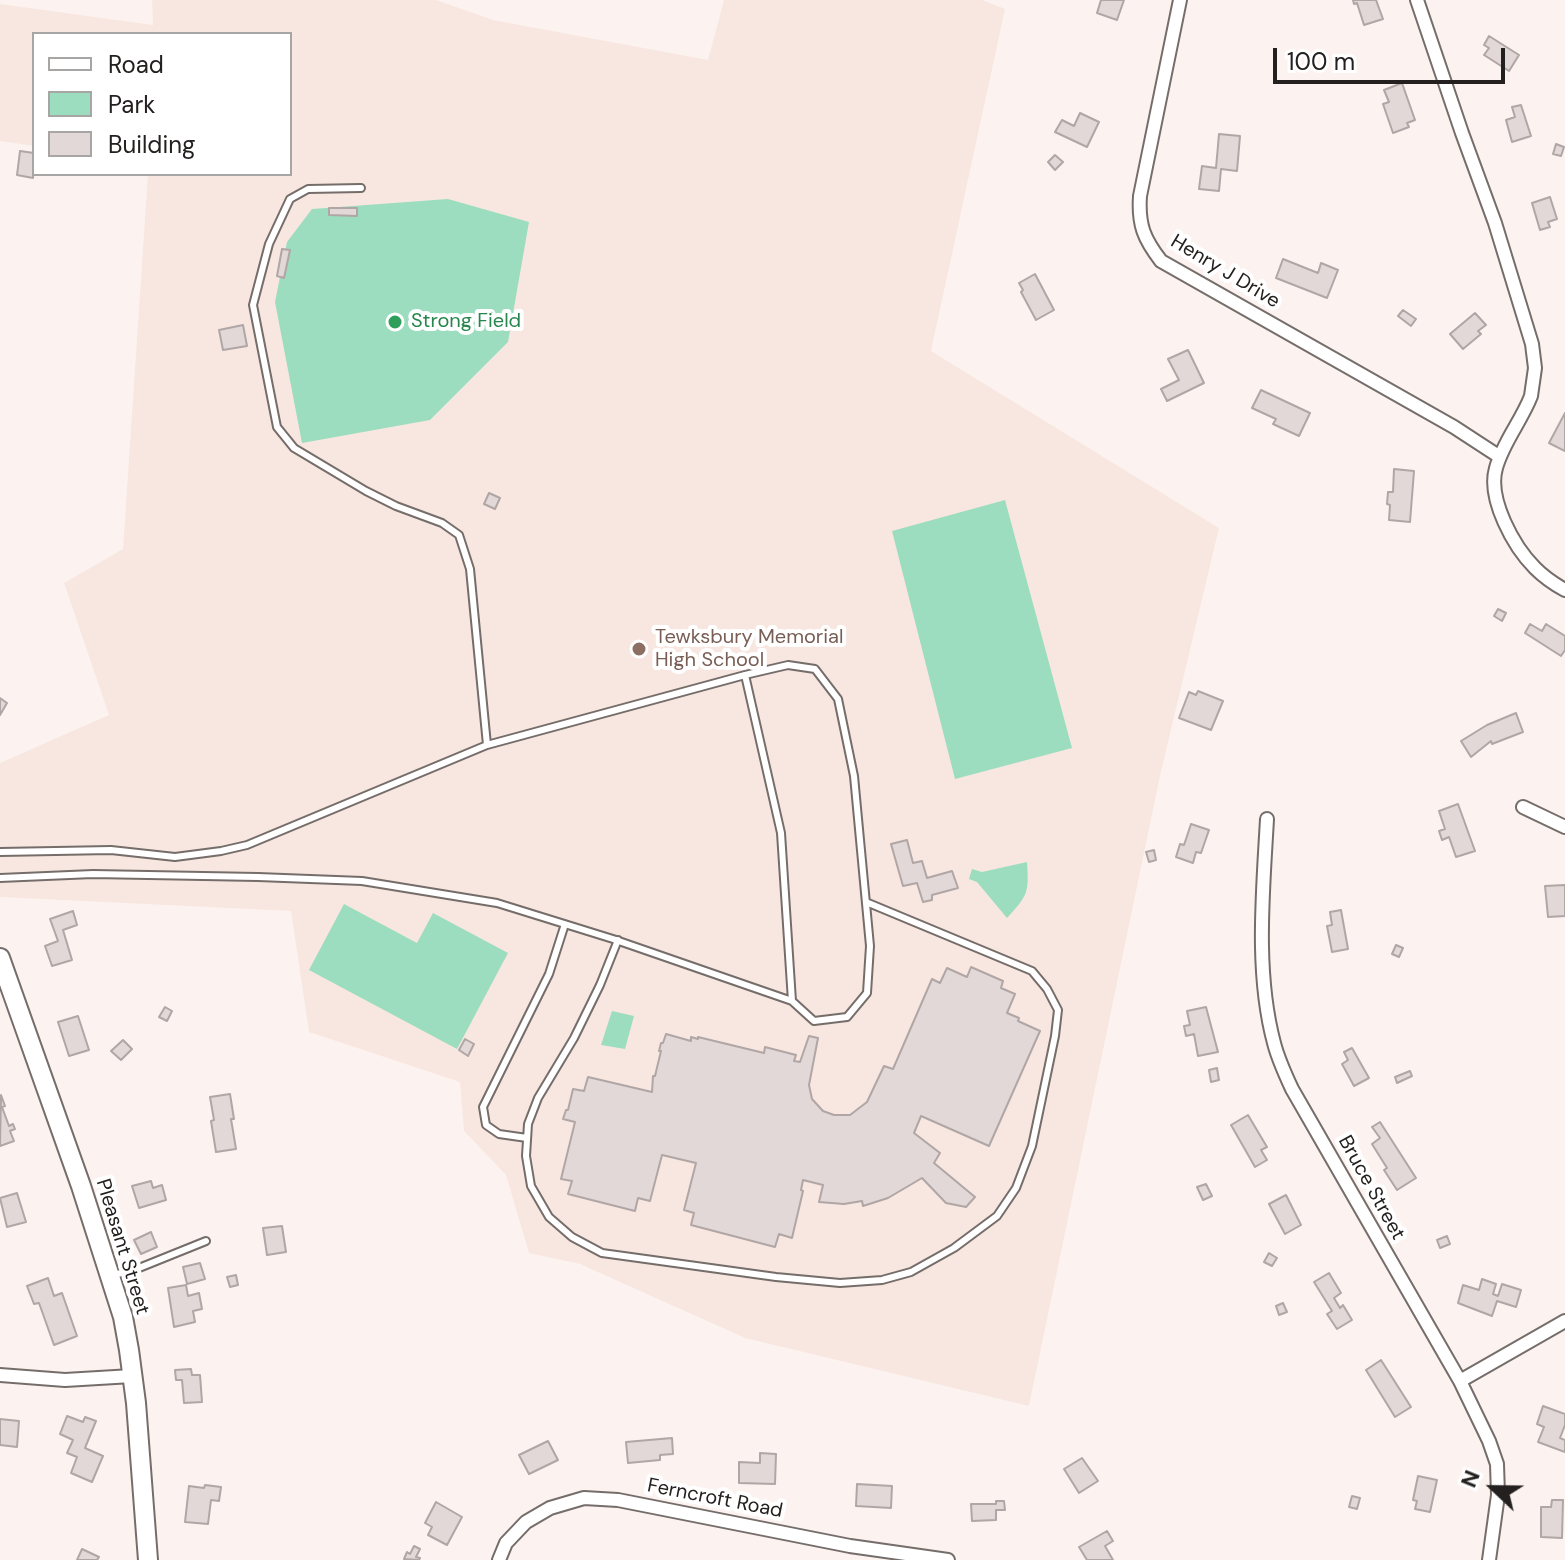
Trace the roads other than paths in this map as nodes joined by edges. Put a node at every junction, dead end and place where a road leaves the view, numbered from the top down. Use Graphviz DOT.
graph roads {
  1 [pos="1180,0"];
  2 [pos="1417,0"];
  3 [pos="361,188"];
  4 [pos="1500,457"];
  5 [pos="1565,590"];
  6 [pos="745,675"];
  7 [pos="487,745"];
  8 [pos="1523,807"];
  9 [pos="1267,819"];
  10 [pos="1565,827"];
  11 [pos="0,852"];
  12 [pos="0,878"];
  13 [pos="866,902"];
  14 [pos="565,924"];
  15 [pos="618,940"];
  16 [pos="0,958"];
  17 [pos="792,1001"];
  18 [pos="527,1138"];
  19 [pos="206,1241"];
  20 [pos="110,1275"];
  21 [pos="1565,1321"];
  22 [pos="0,1375"];
  23 [pos="132,1376"];
  24 [pos="1460,1381"];
  25 [pos="148,1560"];
  26 [pos="499,1560"];
  27 [pos="948,1560"];
  28 [pos="1489,1560"];
  1 -- 4 [label="street, Henry J Drive"];
  2 -- 4 [label="street"];
  3 -- 7 [label="lane"];
  4 -- 5 [label="street"];
  6 -- 7 [label="lane"];
  6 -- 13 [label="lane"];
  6 -- 17 [label="lane"];
  7 -- 11 [label="lane"];
  8 -- 10 [label="street"];
  9 -- 24 [label="street, Bruce Street"];
  12 -- 14 [label="lane"];
  13 -- 17 [label="lane"];
  13 -- 18 [label="lane"];
  14 -- 15 [label="lane"];
  14 -- 18 [label="lane"];
  15 -- 17 [label="lane"];
  15 -- 18 [label="lane"];
  16 -- 20 [label="main road, Pleasant Street"];
  19 -- 20 [label="lane"];
  20 -- 23 [label="main road, Pleasant Street"];
  21 -- 24 [label="street"];
  22 -- 23 [label="street"];
  23 -- 25 [label="main road, Pleasant Street"];
  24 -- 28 [label="street, Bruce Street"];
  26 -- 27 [label="street, Ferncroft Road"];
}
